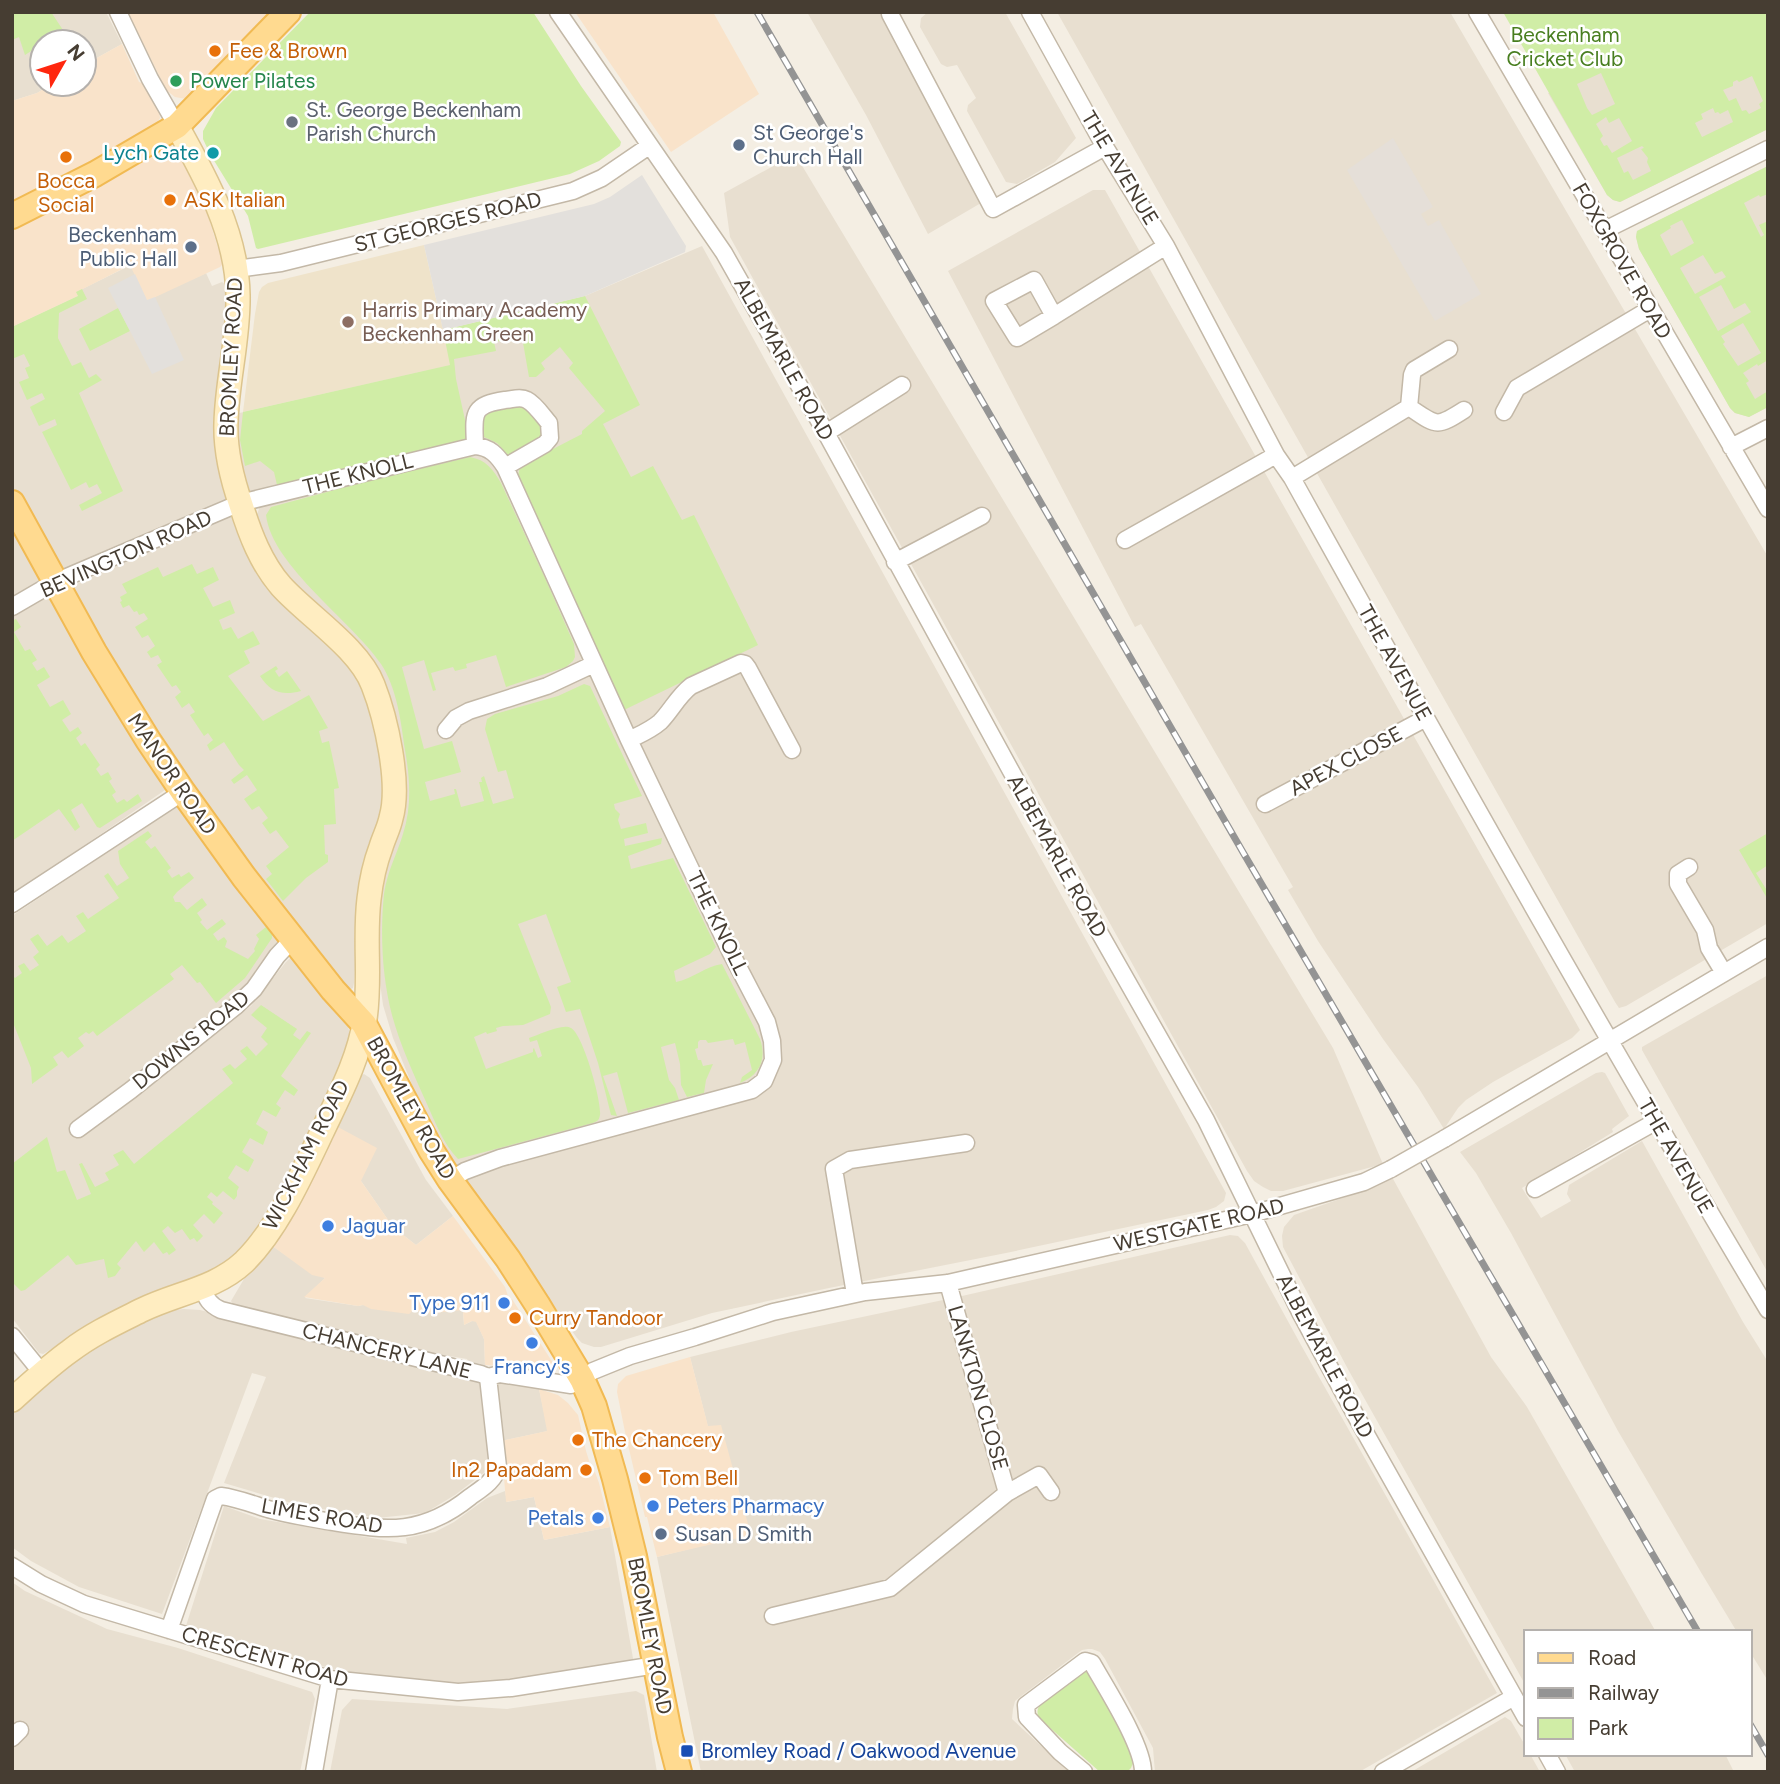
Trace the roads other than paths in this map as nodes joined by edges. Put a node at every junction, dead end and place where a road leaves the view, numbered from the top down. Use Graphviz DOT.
graph roads {
  1 [pos="118,12"];
  2 [pos="288,12"];
  3 [pos="558,12"];
  4 [pos="1030,12"];
  5 [pos="1477,12"];
  6 [pos="890,14"];
  7 [pos="177,126"];
  8 [pos="649,146"];
  9 [pos="1105,147"];
  10 [pos="1768,149"];
  11 [pos="12,216"];
  12 [pos="1605,230"];
  13 [pos="1166,246"];
  14 [pos="236,270"];
  15 [pos="1650,309"];
  16 [pos="1054,316"];
  17 [pos="1449,349"];
  18 [pos="902,385"];
  19 [pos="1409,407"];
  20 [pos="1464,410"];
  21 [pos="1504,412"];
  22 [pos="1768,428"];
  23 [pos="826,433"];
  24 [pos="475,446"];
  25 [pos="1731,447"];
  26 [pos="1276,455"];
  27 [pos="505,467"];
  28 [pos="1292,478"];
  29 [pos="12,503"];
  30 [pos="240,503"];
  31 [pos="1768,509"];
  32 [pos="982,516"];
  33 [pos="1125,540"];
  34 [pos="895,562"];
  35 [pos="55,582"];
  36 [pos="12,607"];
  37 [pos="594,664"];
  38 [pos="1426,718"];
  39 [pos="446,730"];
  40 [pos="629,740"];
  41 [pos="792,750"];
  42 [pos="183,792"];
  43 [pos="1265,804"];
  44 [pos="1689,867"];
  45 [pos="12,904"];
  46 [pos="293,939"];
  47 [pos="1768,947"];
  48 [pos="1724,973"];
  49 [pos="364,1024"];
  50 [pos="1610,1039"];
  51 [pos="1655,1122"];
  52 [pos="78,1129"];
  53 [pos="966,1143"];
  54 [pos="450,1180"];
  55 [pos="1535,1189"];
  56 [pos="1252,1214"];
  57 [pos="948,1283"];
  58 [pos="203,1288"];
  59 [pos="855,1294"];
  60 [pos="1768,1310"];
  61 [pos="12,1336"];
  62 [pos="42,1373"];
  63 [pos="488,1377"];
  64 [pos="582,1379"];
  65 [pos="12,1400"];
  66 [pos="1051,1492"];
  67 [pos="1007,1493"];
  68 [pos="12,1566"];
  69 [pos="773,1616"];
  70 [pos="169,1630"];
  71 [pos="656,1665"];
  72 [pos="330,1679"];
  73 [pos="1514,1697"];
  74 [pos="1524,1714"];
  75 [pos="1548,1756"];
  76 [pos="314,1772"];
  77 [pos="679,1772"];
  78 [pos="1084,1772"];
  79 [pos="1143,1772"];
  80 [pos="1382,1772"];
  81 [pos="1557,1772"];
  1 -- 7 [label="street"];
  2 -- 7 [label="main road"];
  3 -- 8 [label="street, ALBEMARLE ROAD"];
  4 -- 9 [label="street, THE AVENUE"];
  5 -- 12 [label="street, FOXGROVE ROAD"];
  6 -- 9 [label="street"];
  7 -- 11 [label="main road"];
  7 -- 14 [label="main road, BROMLEY ROAD"];
  8 -- 14 [label="street, ST GEORGES ROAD"];
  8 -- 23 [label="street, ALBEMARLE ROAD"];
  9 -- 13 [label="street, THE AVENUE"];
  10 -- 12 [label="street"];
  12 -- 15 [label="street, FOXGROVE ROAD"];
  13 -- 16 [label="street"];
  13 -- 26 [label="street, THE AVENUE"];
  14 -- 30 [label="main road, BROMLEY ROAD"];
  15 -- 21 [label="street"];
  15 -- 25 [label="street, FOXGROVE ROAD"];
  17 -- 19 [label="street"];
  18 -- 23 [label="street"];
  19 -- 20 [label="street"];
  19 -- 28 [label="street"];
  22 -- 25 [label="street"];
  23 -- 34 [label="street, ALBEMARLE ROAD"];
  24 -- 27 [label="street, THE KNOLL"];
  24 -- 27 [label="street"];
  24 -- 30 [label="street, THE KNOLL"];
  25 -- 31 [label="street, FOXGROVE ROAD"];
  26 -- 28 [label="street, THE AVENUE"];
  26 -- 33 [label="street"];
  27 -- 37 [label="street, THE KNOLL"];
  28 -- 38 [label="street, THE AVENUE"];
  29 -- 35 [label="main road, MANOR ROAD"];
  30 -- 35 [label="street, BEVINGTON ROAD"];
  30 -- 49 [label="main road, BROMLEY ROAD"];
  32 -- 34 [label="street"];
  34 -- 56 [label="street, ALBEMARLE ROAD"];
  35 -- 36 [label="street, BEVINGTON ROAD"];
  35 -- 42 [label="main road, MANOR ROAD"];
  37 -- 39 [label="street"];
  37 -- 40 [label="street, THE KNOLL"];
  38 -- 43 [label="street, APEX CLOSE"];
  38 -- 50 [label="street, THE AVENUE"];
  40 -- 41 [label="street"];
  40 -- 54 [label="street, THE KNOLL"];
  42 -- 45 [label="street"];
  42 -- 46 [label="main road, MANOR ROAD"];
  44 -- 48 [label="street"];
  46 -- 49 [label="main road, MANOR ROAD"];
  46 -- 52 [label="street, DOWNS ROAD"];
  47 -- 48 [label="street, WESTGATE ROAD"];
  48 -- 50 [label="street, WESTGATE ROAD"];
  49 -- 54 [label="main road, BROMLEY ROAD"];
  49 -- 58 [label="main road, WICKHAM ROAD"];
  50 -- 51 [label="street, THE AVENUE"];
  50 -- 56 [label="street, WESTGATE ROAD, bridge"];
  51 -- 55 [label="street"];
  51 -- 60 [label="street, THE AVENUE"];
  53 -- 59 [label="street"];
  54 -- 64 [label="main road, BROMLEY ROAD"];
  56 -- 57 [label="street, WESTGATE ROAD"];
  56 -- 73 [label="street, ALBEMARLE ROAD"];
  57 -- 59 [label="street, WESTGATE ROAD"];
  57 -- 67 [label="street, LANKTON CLOSE"];
  58 -- 62 [label="main road, WICKHAM ROAD"];
  58 -- 63 [label="street, CHANCERY LANE"];
  59 -- 64 [label="street, WESTGATE ROAD"];
  61 -- 62 [label="street"];
  62 -- 65 [label="main road, WICKHAM ROAD"];
  63 -- 64 [label="street, CHANCERY LANE"];
  63 -- 70 [label="street, LIMES ROAD"];
  64 -- 71 [label="main road, BROMLEY ROAD"];
  66 -- 67 [label="street, LANKTON CLOSE"];
  67 -- 69 [label="street, LANKTON CLOSE"];
  68 -- 70 [label="street, CRESCENT ROAD"];
  70 -- 72 [label="street, CRESCENT ROAD"];
  71 -- 72 [label="street, CRESCENT ROAD"];
  71 -- 77 [label="main road, BROMLEY ROAD"];
  72 -- 76 [label="street"];
  73 -- 74 [label="street, ALBEMARLE ROAD"];
  73 -- 80 [label="street"];
  75 -- 81 [label="street"];
  78 -- 79 [label="street"];
}
